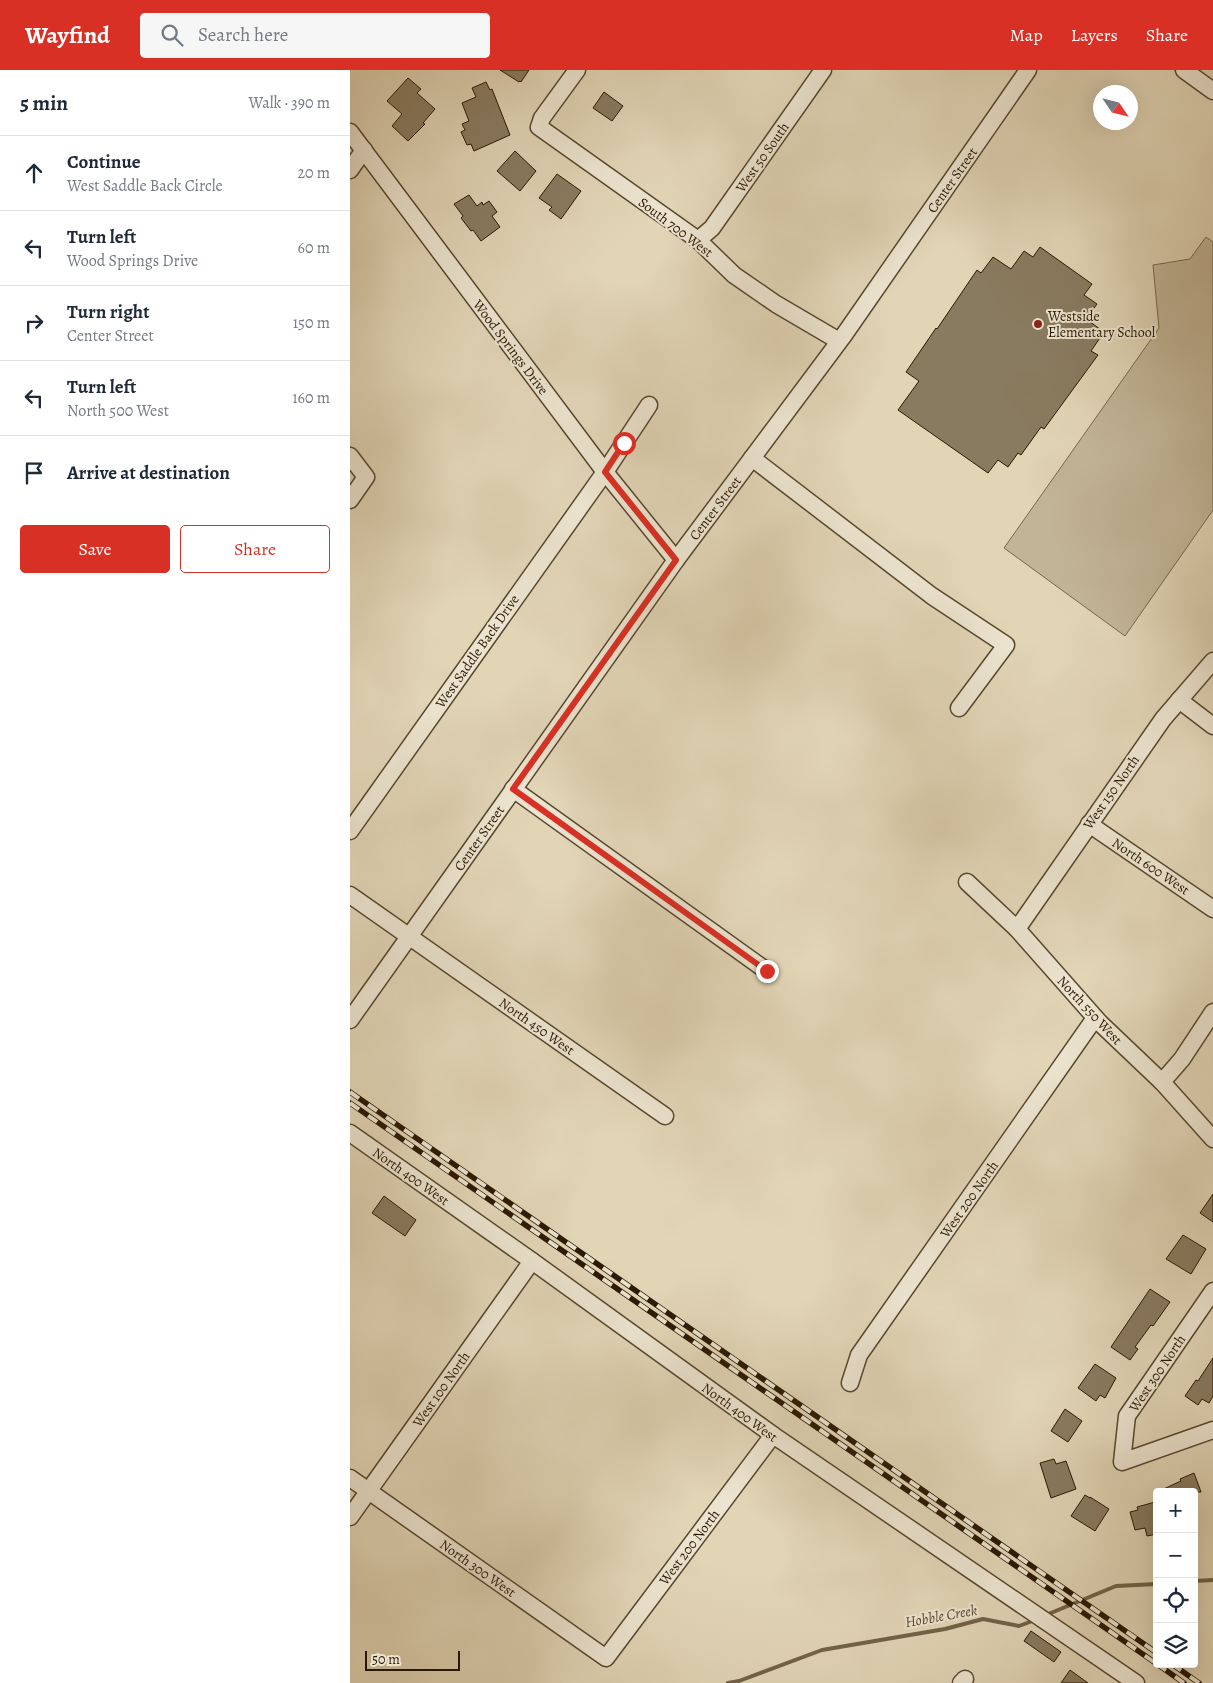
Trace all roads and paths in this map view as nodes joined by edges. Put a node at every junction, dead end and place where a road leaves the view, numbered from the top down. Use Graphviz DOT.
graph roads {
  1 [pos="577,70"];
  2 [pos="823,70"];
  3 [pos="1028,70"];
  4 [pos="1184,70"];
  5 [pos="1213,91"];
  6 [pos="350,132"];
  7 [pos="364,150"];
  8 [pos="350,170"];
  9 [pos="698,240"];
  10 [pos="839,341"];
  11 [pos="649,405"];
  12 [pos="350,456"];
  13 [pos="752,458"];
  14 [pos="605,472"];
  15 [pos="350,500"];
  16 [pos="676,560"];
  17 [pos="1213,661"];
  18 [pos="1179,700"];
  19 [pos="958,708"];
  20 [pos="1213,726"];
  21 [pos="513,789"];
  22 [pos="1089,824"];
  23 [pos="350,830"];
  24 [pos="967,882"];
  25 [pos="350,895"];
  26 [pos="1213,908"];
  27 [pos="1017,929"];
  28 [pos="410,937"];
  29 [pos="767,971"];
  30 [pos="1213,1012"];
  31 [pos="1095,1018"];
  32 [pos="350,1020"];
  33 [pos="1162,1082"];
  34 [pos="665,1116"];
  35 [pos="350,1133"];
  36 [pos="1213,1139"];
  37 [pos="532,1261"];
  38 [pos="1213,1291"];
  39 [pos="850,1383"];
  40 [pos="1213,1430"];
  41 [pos="773,1435"];
  42 [pos="350,1478"];
  43 [pos="368,1491"];
  44 [pos="350,1516"];
  45 [pos="606,1658"];
  46 [pos="1136,1683"];
  1 -- 9 [label="street, South 700 West"];
  2 -- 9 [label="street, West 50 South"];
  3 -- 10 [label="street, Center Street"];
  4 -- 5 [label="street"];
  6 -- 7 [label="street, Wood Springs Drive"];
  7 -- 8 [label="street"];
  7 -- 14 [label="street, Wood Springs Drive"];
  9 -- 10 [label="street, South 700 West"];
  10 -- 13 [label="street, Center Street"];
  11 -- 14 [label="street, West Saddle Back Drive"];
  12 -- 15 [label="street"];
  13 -- 16 [label="street, Center Street"];
  13 -- 19 [label="street"];
  14 -- 16 [label="street, Wood Springs Drive"];
  14 -- 23 [label="street, West Saddle Back Drive"];
  16 -- 21 [label="street, Center Street"];
  17 -- 18 [label="street, West 150 North"];
  18 -- 20 [label="street"];
  18 -- 22 [label="street, West 150 North"];
  21 -- 28 [label="street, Center Street"];
  21 -- 29 [label="street"];
  22 -- 26 [label="street, North 600 West"];
  22 -- 27 [label="street, West 150 North"];
  24 -- 27 [label="street, North 550 West"];
  25 -- 28 [label="street, North 450 West"];
  27 -- 31 [label="street, North 550 West"];
  28 -- 32 [label="street, Center Street"];
  28 -- 34 [label="street, North 450 West"];
  30 -- 33 [label="street"];
  31 -- 33 [label="street, North 550 West"];
  31 -- 39 [label="street, West 200 North"];
  33 -- 36 [label="street, North 550 West"];
  35 -- 37 [label="street, North 400 West"];
  37 -- 41 [label="street, North 400 West"];
  37 -- 43 [label="street, West 100 North"];
  38 -- 40 [label="street, West 300 North"];
  41 -- 45 [label="street, West 200 North"];
  41 -- 46 [label="street, North 400 West"];
  42 -- 43 [label="street, North 300 West"];
  43 -- 44 [label="street, West 100 North"];
  43 -- 45 [label="street, North 300 West"];
}
